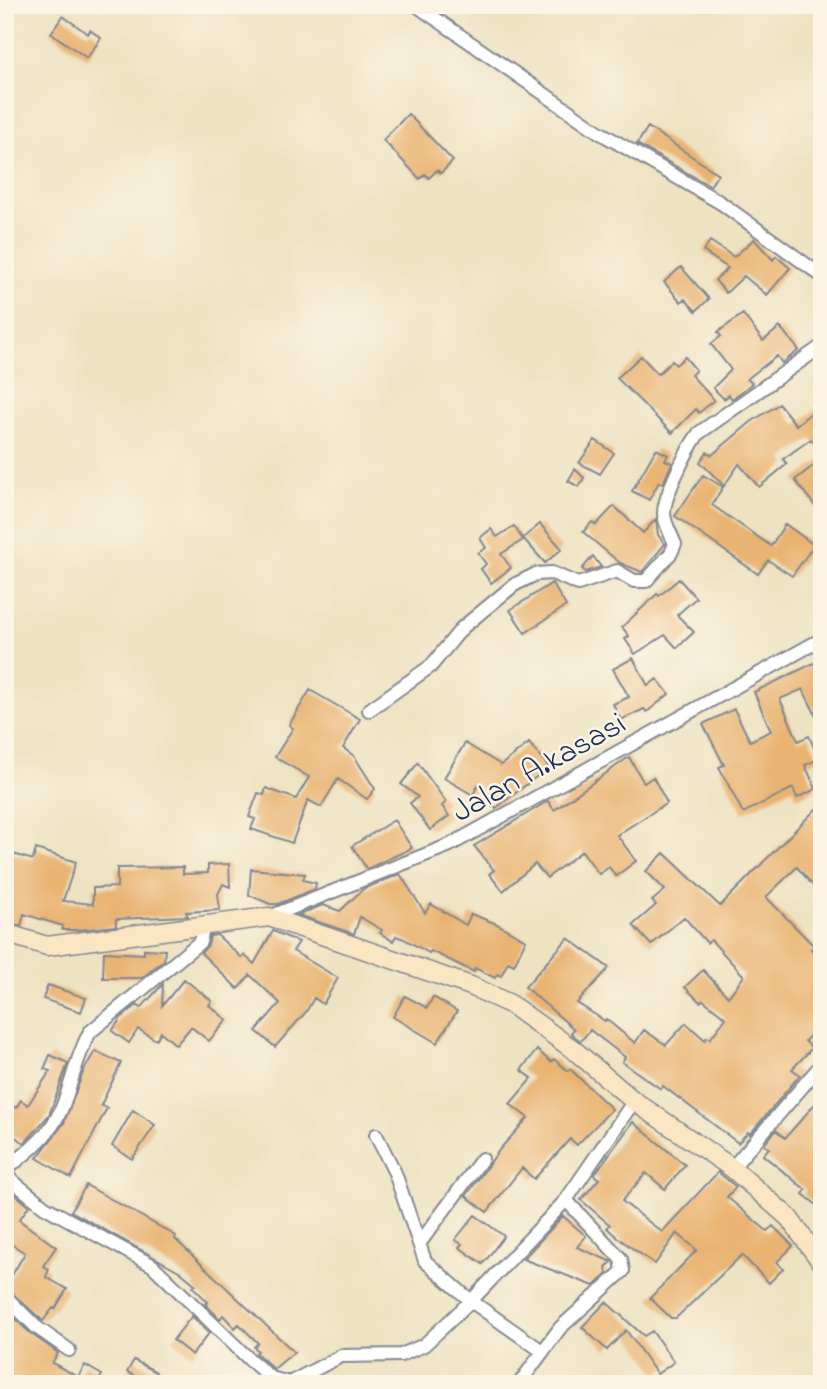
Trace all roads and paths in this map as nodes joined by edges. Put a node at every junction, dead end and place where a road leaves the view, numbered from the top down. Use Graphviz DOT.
graph roads {
  1 [pos="416,5"];
  2 [pos="822,276"];
  3 [pos="822,346"];
  4 [pos="822,639"];
  5 [pos="369,709"];
  6 [pos="269,917"];
  7 [pos="204,924"];
  8 [pos="5,933"];
  9 [pos="822,1064"];
  10 [pos="634,1101"];
  11 [pos="376,1135"];
  12 [pos="5,1150"];
  13 [pos="482,1159"];
  14 [pos="17,1161"];
  15 [pos="732,1168"];
  16 [pos="5,1169"];
  17 [pos="5,1175"];
  18 [pos="566,1200"];
  19 [pos="419,1244"];
  20 [pos="822,1263"];
  21 [pos="5,1296"];
  22 [pos="471,1301"];
  23 [pos="69,1350"];
  24 [pos="542,1351"];
  25 [pos="519,1384"];
  1 -- 2 [label="street"];
  3 -- 5 [label="street"];
  4 -- 6 [label="street, Jalan A.kasasi"];
  6 -- 7 [label="main road"];
  6 -- 10 [label="main road"];
  7 -- 8 [label="main road"];
  7 -- 14 [label="street"];
  9 -- 15 [label="street"];
  10 -- 15 [label="main road"];
  10 -- 18 [label="street"];
  11 -- 19 [label="street"];
  12 -- 14 [label="street"];
  13 -- 19 [label="street"];
  14 -- 16 [label="street"];
  15 -- 20 [label="main road"];
  17 -- 22 [label="street"];
  18 -- 22 [label="street"];
  18 -- 24 [label="street"];
  19 -- 22 [label="street"];
  21 -- 23 [label="street"];
  22 -- 24 [label="street"];
  24 -- 25 [label="street"];
}
